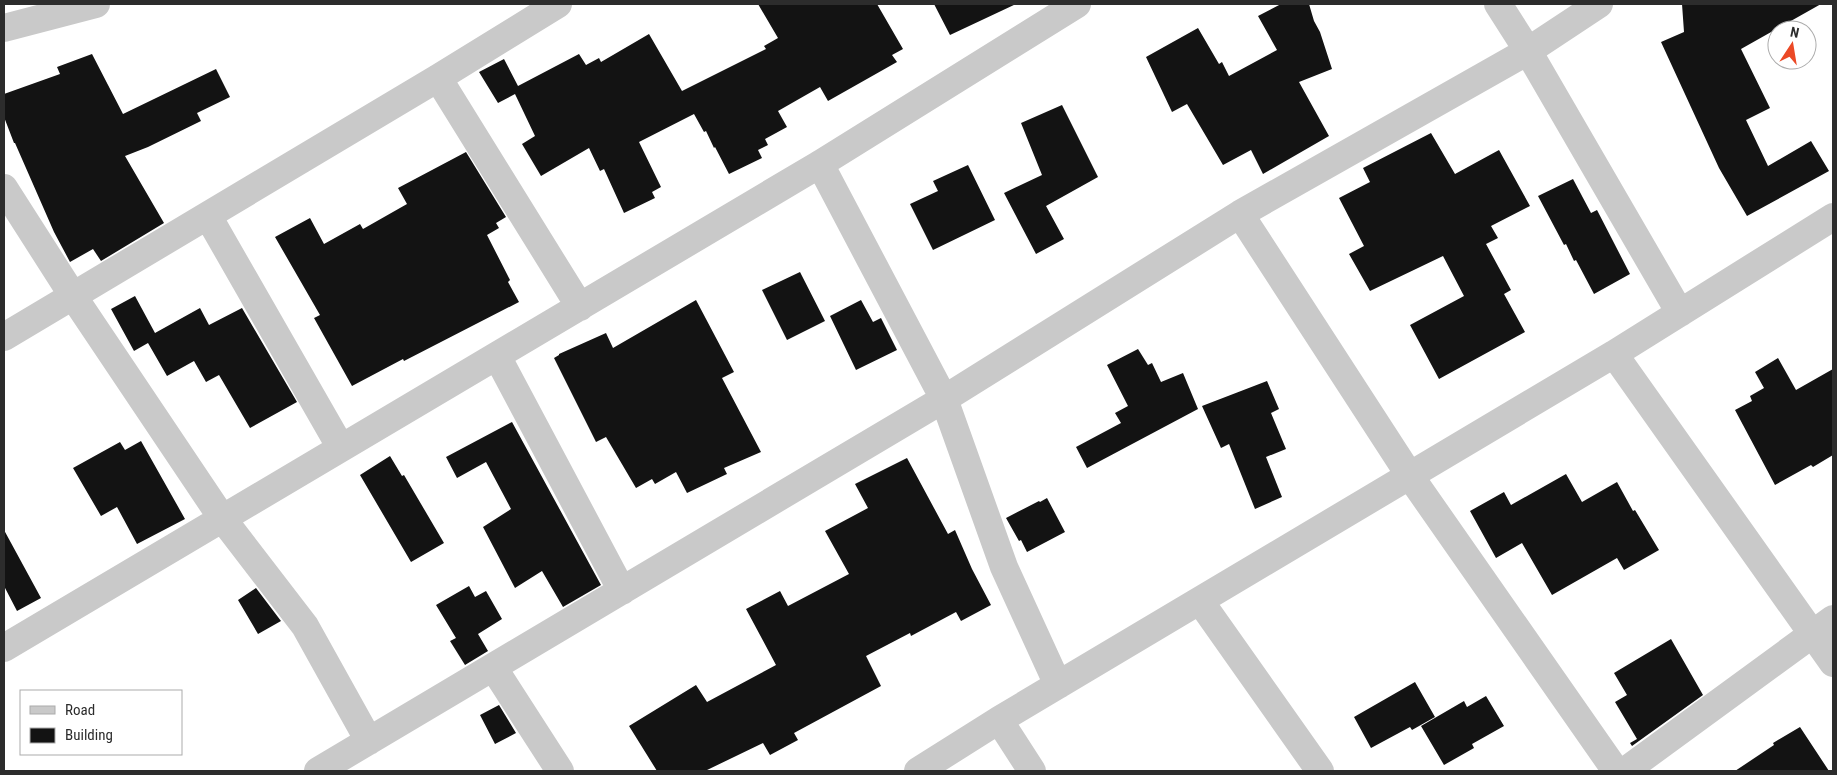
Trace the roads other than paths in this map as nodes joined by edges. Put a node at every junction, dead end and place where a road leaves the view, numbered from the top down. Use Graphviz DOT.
graph roads {
  1 [pos="96,4"];
  2 [pos="558,4"];
  3 [pos="1498,4"];
  4 [pos="1599,4"];
  5 [pos="1060,8"];
  6 [pos="4,28"];
  7 [pos="1528,51"];
  8 [pos="438,78"];
  9 [pos="820,164"];
  10 [pos="4,188"];
  11 [pos="1240,214"];
  12 [pos="208,216"];
  13 [pos="1830,227"];
  14 [pos="73,296"];
  15 [pos="580,307"];
  16 [pos="1680,312"];
  17 [pos="4,337"];
  18 [pos="1614,354"];
  19 [pos="497,356"];
  20 [pos="944,399"];
  21 [pos="341,448"];
  22 [pos="1410,476"];
  23 [pos="222,518"];
  24 [pos="622,590"];
  25 [pos="1200,601"];
  26 [pos="1823,626"];
  27 [pos="4,648"];
  28 [pos="1833,663"];
  29 [pos="493,667"];
  30 [pos="1058,685"];
  31 [pos="999,720"];
  32 [pos="368,741"];
  33 [pos="318,771"];
  34 [pos="560,771"];
  35 [pos="918,771"];
  36 [pos="1032,771"];
  37 [pos="1320,771"];
  38 [pos="1616,771"];
  39 [pos="1625,771"];
  1 -- 6 [label="street"];
  2 -- 8 [label="street"];
  3 -- 7 [label="street"];
  4 -- 7 [label="street"];
  5 -- 9 [label="street"];
  7 -- 11 [label="street"];
  7 -- 16 [label="street"];
  8 -- 12 [label="street"];
  8 -- 15 [label="street"];
  9 -- 15 [label="street"];
  9 -- 20 [label="street"];
  10 -- 14 [label="street"];
  11 -- 20 [label="street"];
  11 -- 22 [label="street"];
  12 -- 14 [label="street"];
  12 -- 21 [label="street"];
  13 -- 16 [label="street"];
  14 -- 17 [label="street"];
  14 -- 23 [label="street"];
  15 -- 19 [label="street"];
  16 -- 18 [label="street"];
  18 -- 22 [label="street"];
  18 -- 26 [label="street"];
  19 -- 21 [label="street"];
  19 -- 24 [label="street"];
  20 -- 24 [label="street"];
  20 -- 30 [label="street"];
  21 -- 23 [label="street"];
  22 -- 25 [label="street"];
  22 -- 38 [label="street"];
  23 -- 27 [label="street"];
  23 -- 32 [label="street"];
  24 -- 29 [label="street"];
  25 -- 30 [label="street"];
  25 -- 37 [label="street"];
  26 -- 28 [label="street"];
  26 -- 39 [label="street"];
  29 -- 32 [label="street"];
  29 -- 34 [label="street"];
  30 -- 31 [label="street"];
  31 -- 35 [label="street"];
  31 -- 36 [label="street"];
  32 -- 33 [label="street"];
}
